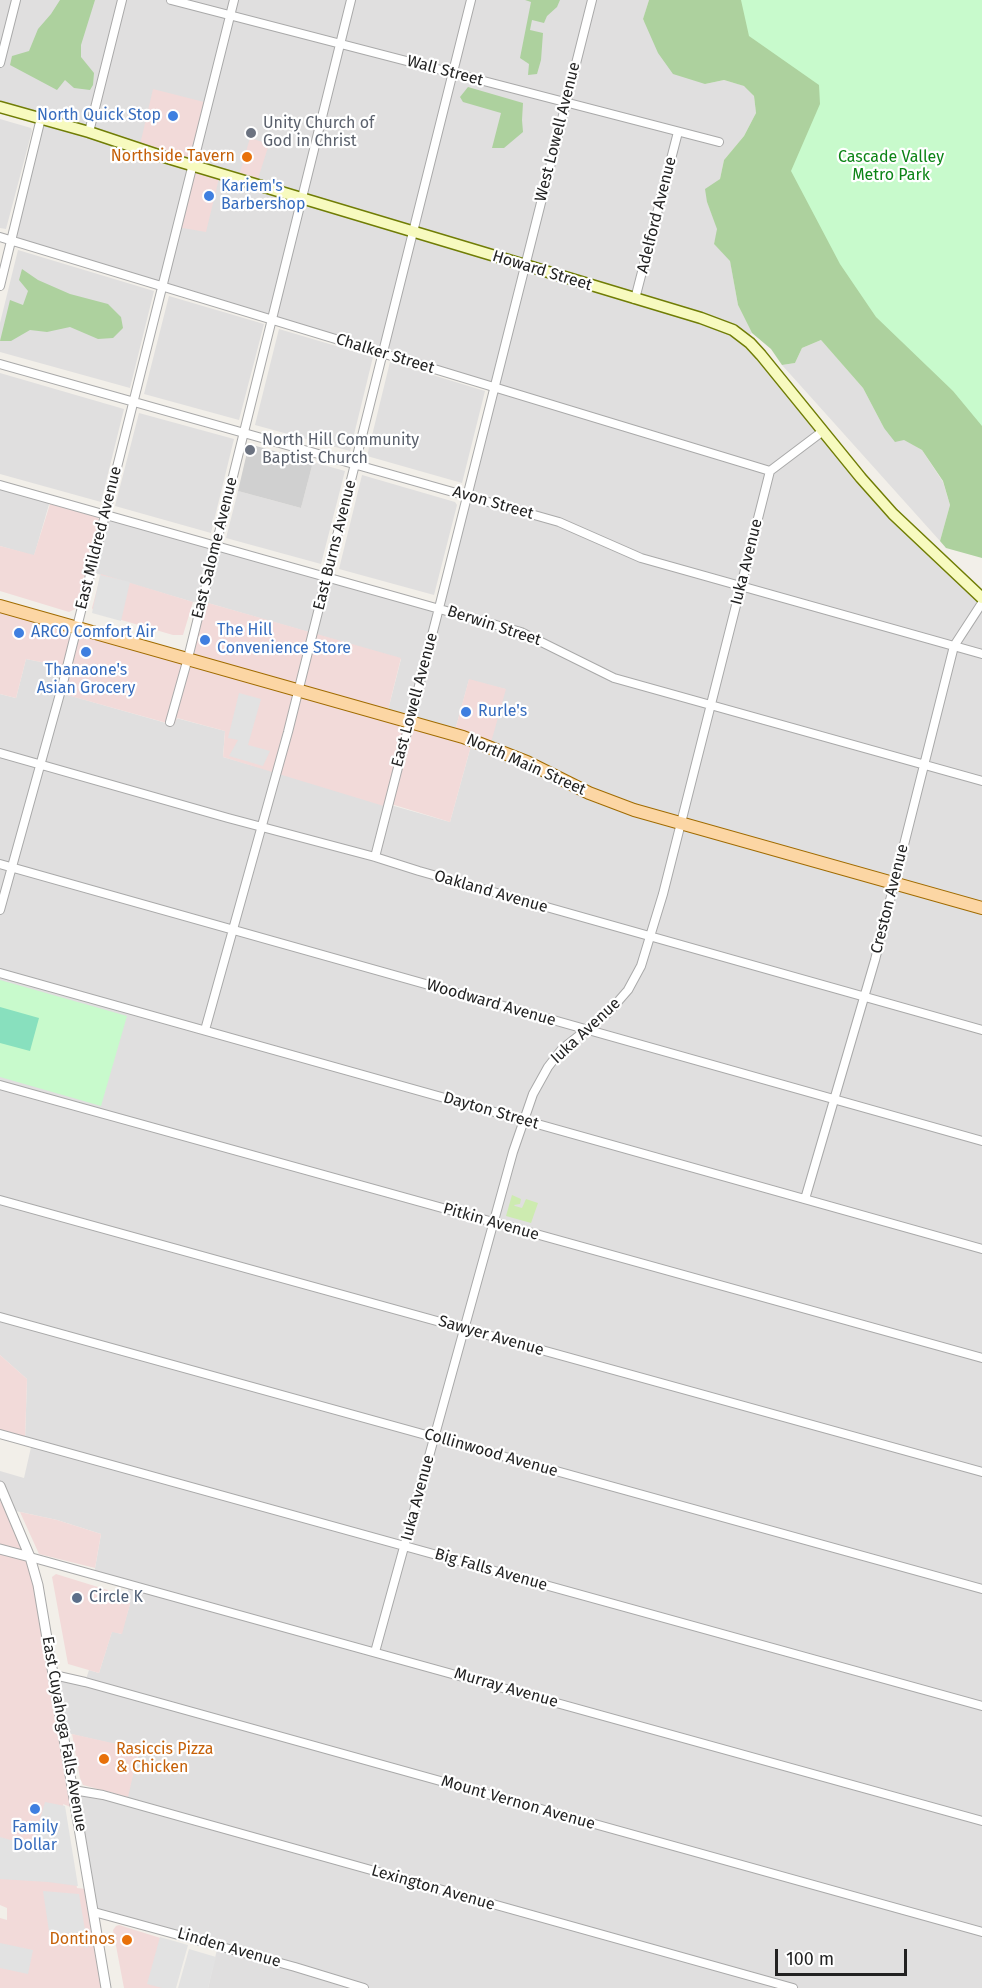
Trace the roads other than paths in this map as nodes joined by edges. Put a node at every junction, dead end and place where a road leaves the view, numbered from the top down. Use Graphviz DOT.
graph roads {
  1 [pos="16,0"];
  2 [pos="122,0"];
  3 [pos="171,0"];
  4 [pos="234,0"];
  5 [pos="351,0"];
  6 [pos="471,0"];
  7 [pos="592,0"];
  8 [pos="230,15"];
  9 [pos="341,44"];
  10 [pos="0,63"];
  11 [pos="453,73"];
  12 [pos="565,103"];
  13 [pos="0,108"];
  14 [pos="41,118"];
  15 [pos="89,132"];
  16 [pos="678,132"];
  17 [pos="719,142"];
  18 [pos="192,165"];
  19 [pos="302,198"];
  20 [pos="413,232"];
  21 [pos="0,237"];
  22 [pos="12,240"];
  23 [pos="525,265"];
  24 [pos="0,286"];
  25 [pos="162,287"];
  26 [pos="635,299"];
  27 [pos="272,321"];
  28 [pos="382,353"];
  29 [pos="0,364"];
  30 [pos="494,386"];
  31 [pos="133,402"];
  32 [pos="824,431"];
  33 [pos="244,433"];
  34 [pos="355,464"];
  35 [pos="770,471"];
  36 [pos="0,485"];
  37 [pos="467,496"];
  38 [pos="104,515"];
  39 [pos="215,546"];
  40 [pos="327,577"];
  41 [pos="741,586"];
  42 [pos="982,601"];
  43 [pos="0,606"];
  44 [pos="439,608"];
  45 [pos="76,627"];
  46 [pos="954,646"];
  47 [pos="982,654"];
  48 [pos="188,658"];
  49 [pos="298,689"];
  50 [pos="712,705"];
  51 [pos="410,721"];
  52 [pos="170,722"];
  53 [pos="0,753"];
  54 [pos="41,765"];
  55 [pos="923,765"];
  56 [pos="982,781"];
  57 [pos="681,824"];
  58 [pos="261,826"];
  59 [pos="375,857"];
  60 [pos="0,864"];
  61 [pos="12,867"];
  62 [pos="893,883"];
  63 [pos="982,908"];
  64 [pos="0,910"];
  65 [pos="232,930"];
  66 [pos="651,937"];
  67 [pos="0,973"];
  68 [pos="864,997"];
  69 [pos="205,1030"];
  70 [pos="586,1030"];
  71 [pos="982,1030"];
  72 [pos="0,1085"];
  73 [pos="835,1100"];
  74 [pos="523,1120"];
  75 [pos="982,1142"];
  76 [pos="805,1199"];
  77 [pos="0,1200"];
  78 [pos="494,1223"];
  79 [pos="982,1249"];
  80 [pos="0,1317"];
  81 [pos="465,1329"];
  82 [pos="982,1358"];
  83 [pos="0,1434"];
  84 [pos="435,1437"];
  85 [pos="982,1472"];
  86 [pos="0,1486"];
  87 [pos="405,1546"];
  88 [pos="0,1549"];
  89 [pos="30,1557"];
  90 [pos="982,1590"];
  91 [pos="375,1652"];
  92 [pos="54,1675"];
  93 [pos="982,1706"];
  94 [pos="73,1790"];
  95 [pos="982,1821"];
  96 [pos="94,1912"];
  97 [pos="982,1932"];
  98 [pos="106,1988"];
  99 [pos="364,1988"];
  100 [pos="793,1988"];
  1 -- 10 [label="street"];
  2 -- 15 [label="street"];
  3 -- 8 [label="street, Wall Street"];
  4 -- 8 [label="street, East Mildred Avenue"];
  5 -- 9 [label="street, East Salome Avenue"];
  6 -- 11 [label="street, East Burns Avenue"];
  7 -- 12 [label="street, West Lowell Avenue"];
  8 -- 9 [label="street, Wall Street"];
  8 -- 18 [label="street, East Mildred Avenue"];
  9 -- 11 [label="street, Wall Street"];
  9 -- 19 [label="street, East Salome Avenue"];
  11 -- 12 [label="street, Wall Street"];
  11 -- 20 [label="street, East Burns Avenue"];
  12 -- 16 [label="street, Wall Street"];
  12 -- 23 [label="street, West Lowell Avenue"];
  13 -- 14 [label="main road, Howard Street"];
  14 -- 15 [label="main road, Howard Street"];
  14 -- 22 [label="street"];
  15 -- 18 [label="main road, Howard Street"];
  16 -- 17 [label="street, Wall Street"];
  16 -- 26 [label="street, Adelford Avenue"];
  18 -- 19 [label="main road, Howard Street"];
  18 -- 25 [label="street, East Mildred Avenue"];
  19 -- 20 [label="main road, Howard Street"];
  19 -- 27 [label="street, East Salome Avenue"];
  20 -- 23 [label="main road, Howard Street"];
  20 -- 28 [label="street, East Burns Avenue"];
  21 -- 22 [label="street, Chalker Street"];
  22 -- 24 [label="street"];
  22 -- 25 [label="street, Chalker Street"];
  23 -- 26 [label="main road, Howard Street"];
  23 -- 30 [label="street, East Lowell Avenue"];
  25 -- 27 [label="street, Chalker Street"];
  25 -- 31 [label="street, East Mildred Avenue"];
  26 -- 32 [label="main road, Howard Street"];
  27 -- 28 [label="street, Chalker Street"];
  27 -- 33 [label="street, East Salome Avenue"];
  28 -- 30 [label="street, Chalker Street"];
  28 -- 34 [label="street, East Burns Avenue"];
  29 -- 31 [label="street, Avon Street"];
  30 -- 35 [label="street, Chalker Street"];
  30 -- 37 [label="street, East Lowell Avenue"];
  31 -- 33 [label="street, Avon Street"];
  31 -- 38 [label="street, East Mildred Avenue"];
  32 -- 35 [label="street"];
  32 -- 42 [label="main road, Howard Street"];
  33 -- 34 [label="street, Avon Street"];
  33 -- 39 [label="street, East Salome Avenue"];
  34 -- 37 [label="street, Avon Street"];
  34 -- 40 [label="street, East Burns Avenue"];
  35 -- 41 [label="street, Iuka Avenue"];
  36 -- 38 [label="street, Berwin Street"];
  37 -- 41 [label="street, Avon Street"];
  37 -- 44 [label="street, East Lowell Avenue"];
  38 -- 39 [label="street, Berwin Street"];
  38 -- 45 [label="street, East Mildred Avenue"];
  39 -- 40 [label="street, Berwin Street"];
  39 -- 48 [label="street, East Salome Avenue"];
  40 -- 44 [label="street, Berwin Street"];
  40 -- 49 [label="street, East Burns Avenue"];
  41 -- 46 [label="street, Avon Street"];
  41 -- 50 [label="street, Iuka Avenue"];
  42 -- 46 [label="street, Creston Avenue"];
  43 -- 45 [label="main road, North Main Street"];
  44 -- 50 [label="street, Berwin Street"];
  44 -- 51 [label="street, East Lowell Avenue"];
  45 -- 48 [label="main road, North Main Street"];
  45 -- 54 [label="street, East Mildred Avenue"];
  46 -- 47 [label="street, Avon Street"];
  46 -- 55 [label="street, Creston Avenue"];
  48 -- 49 [label="main road, North Main Street"];
  48 -- 52 [label="street, East Salome Avenue"];
  49 -- 51 [label="main road, North Main Street"];
  49 -- 58 [label="street, East Burns Avenue"];
  50 -- 55 [label="street, Berwin Street"];
  50 -- 57 [label="street, Iuka Avenue"];
  51 -- 57 [label="main road, North Main Street"];
  51 -- 59 [label="street, East Lowell Avenue"];
  53 -- 54 [label="street, Oakland Avenue"];
  54 -- 58 [label="street, Oakland Avenue"];
  54 -- 61 [label="street, East Mildred Avenue"];
  55 -- 56 [label="street, Berwin Street"];
  55 -- 62 [label="street, Creston Avenue"];
  57 -- 62 [label="main road, North Main Street"];
  57 -- 66 [label="street, Iuka Avenue"];
  58 -- 59 [label="street, Oakland Avenue"];
  58 -- 65 [label="street, East Burns Avenue"];
  59 -- 66 [label="street, Oakland Avenue"];
  60 -- 61 [label="street, Woodward Avenue"];
  61 -- 64 [label="street, East Mildred Avenue"];
  61 -- 65 [label="street, Woodward Avenue"];
  62 -- 63 [label="main road, North Main Street"];
  62 -- 68 [label="street, Creston Avenue"];
  65 -- 69 [label="street, East Burns Avenue"];
  65 -- 70 [label="street, Woodward Avenue"];
  66 -- 68 [label="street, Oakland Avenue"];
  66 -- 70 [label="street, Iuka Avenue"];
  67 -- 69 [label="street, Dayton Street"];
  68 -- 71 [label="street, Oakland Avenue"];
  68 -- 73 [label="street, Creston Avenue"];
  69 -- 74 [label="street, Dayton Street"];
  70 -- 73 [label="street, Woodward Avenue"];
  70 -- 74 [label="street, Iuka Avenue"];
  72 -- 78 [label="street, Pitkin Avenue"];
  73 -- 75 [label="street, Woodward Avenue"];
  73 -- 76 [label="street, Creston Avenue"];
  74 -- 76 [label="street, Dayton Street"];
  74 -- 78 [label="street, Iuka Avenue"];
  76 -- 79 [label="street, Dayton Street"];
  77 -- 81 [label="street, Sawyer Avenue"];
  78 -- 81 [label="street, Iuka Avenue"];
  78 -- 82 [label="street, Pitkin Avenue"];
  80 -- 84 [label="street, Collinwood Avenue"];
  81 -- 84 [label="street, Iuka Avenue"];
  81 -- 85 [label="street, Sawyer Avenue"];
  83 -- 87 [label="street, Big Falls Avenue"];
  84 -- 87 [label="street, Iuka Avenue"];
  84 -- 90 [label="street, Collinwood Avenue"];
  86 -- 89 [label="street, East Cuyahoga Falls Avenue"];
  87 -- 91 [label="street, Iuka Avenue"];
  87 -- 93 [label="street, Big Falls Avenue"];
  88 -- 89 [label="street"];
  89 -- 91 [label="street, Murray Avenue"];
  89 -- 92 [label="street, East Cuyahoga Falls Avenue"];
  91 -- 95 [label="street, Murray Avenue"];
  92 -- 94 [label="street, East Cuyahoga Falls Avenue"];
  92 -- 97 [label="street, Mount Vernon Avenue"];
  94 -- 96 [label="street, East Cuyahoga Falls Avenue"];
  94 -- 100 [label="street, Lexington Avenue"];
  96 -- 98 [label="street, East Cuyahoga Falls Avenue"];
  96 -- 99 [label="street, Linden Avenue"];
}
